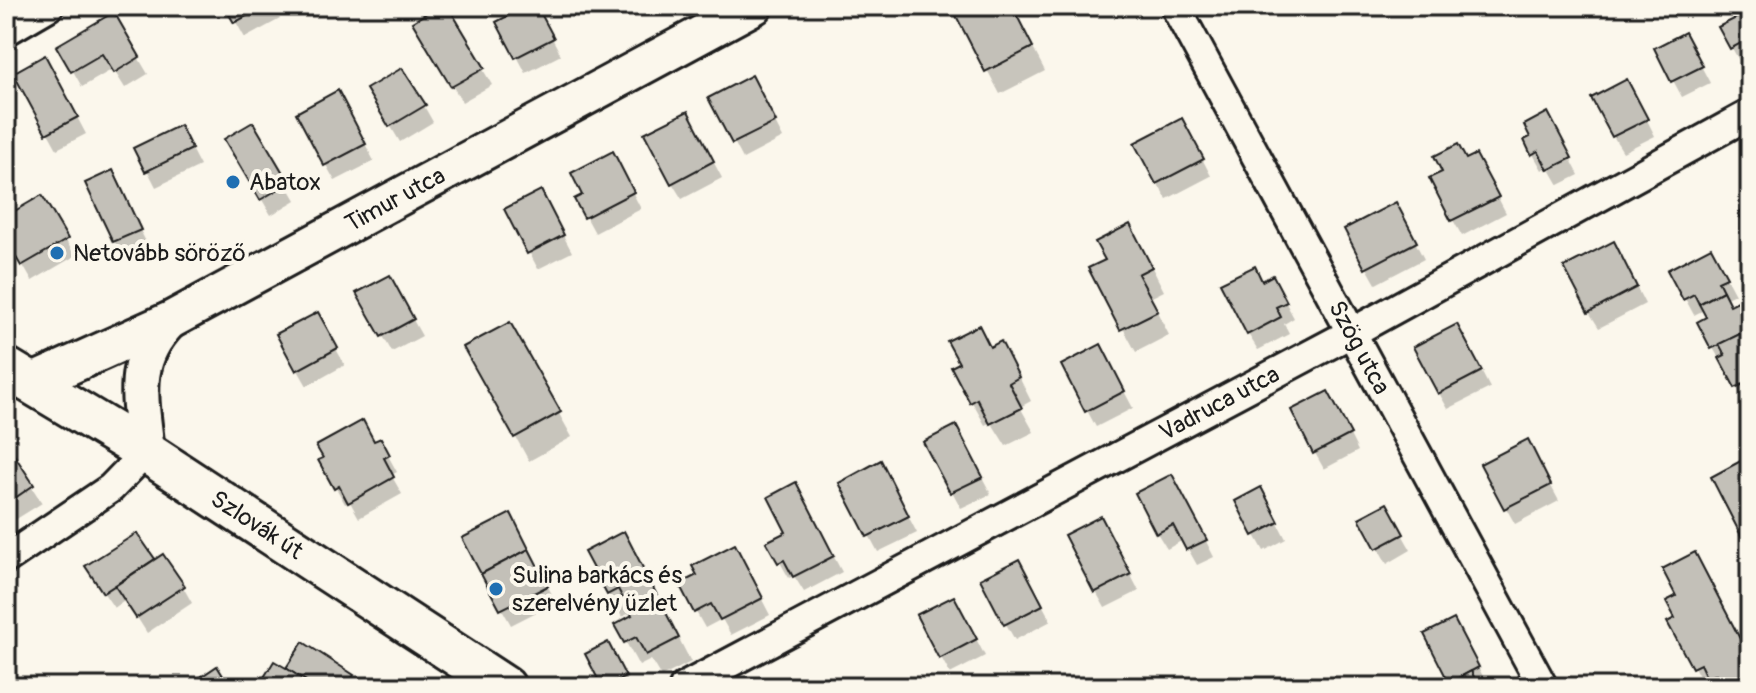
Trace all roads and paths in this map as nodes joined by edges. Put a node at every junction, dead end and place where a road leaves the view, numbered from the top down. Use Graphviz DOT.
graph roads {
  1 [pos="49,6"];
  2 [pos="754,6"];
  3 [pos="1175,6"];
  4 [pos="6,31"];
  5 [pos="1750,114"];
  6 [pos="169,321"];
  7 [pos="1353,332"];
  8 [pos="18,376"];
  9 [pos="146,452"];
  10 [pos="6,559"];
  11 [pos="482,682"];
  12 [pos="684,687"];
  13 [pos="1543,687"];
  1 -- 4 [label="street"];
  2 -- 6 [label="street, Timur utca"];
  3 -- 7 [label="street, Szög utca"];
  5 -- 7 [label="street, Vadruca utca"];
  6 -- 8 [label="street, Timur utca"];
  6 -- 9 [label="street"];
  7 -- 12 [label="street, Vadruca utca"];
  7 -- 13 [label="street, Szög utca"];
  8 -- 9 [label="main road, Szlovák út"];
  9 -- 10 [label="street"];
  9 -- 11 [label="main road, Szlovák út"];
}
